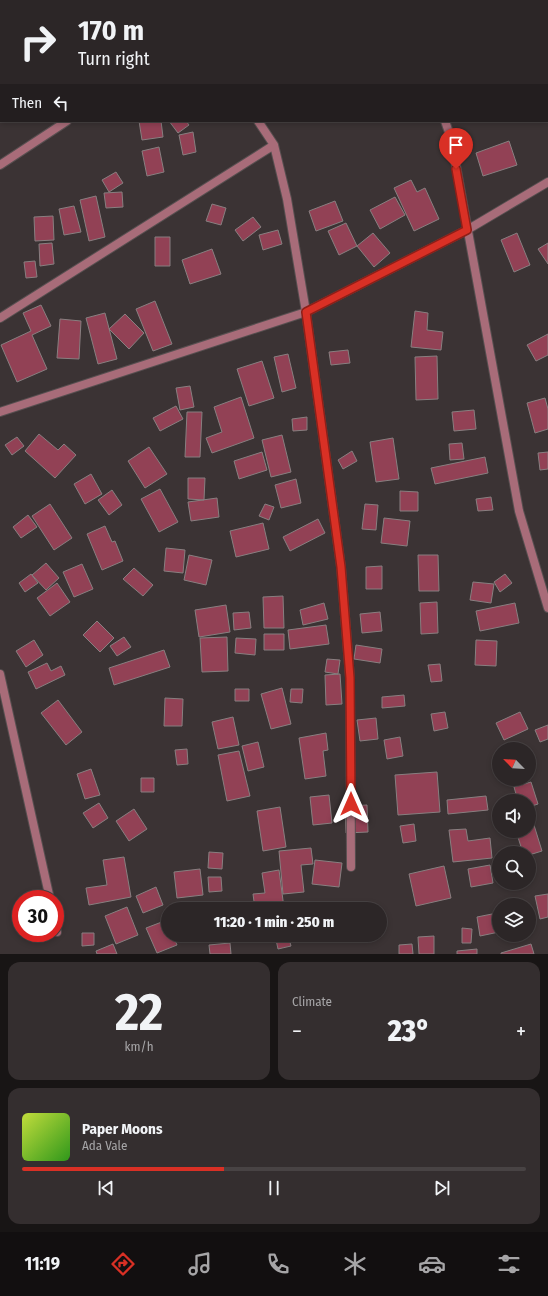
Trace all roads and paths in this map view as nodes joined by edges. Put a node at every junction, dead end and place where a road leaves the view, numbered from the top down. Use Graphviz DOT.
graph roads {
  1 [pos="65,122"];
  2 [pos="259,122"];
  3 [pos="445,122"];
  4 [pos="274,145"];
  5 [pos="0,165"];
  6 [pos="548,182"];
  7 [pos="467,230"];
  8 [pos="306,312"];
  9 [pos="0,318"];
  10 [pos="0,412"];
  11 [pos="548,608"];
  12 [pos="0,674"];
  13 [pos="351,866"];
  14 [pos="48,890"];
  1 -- 5 [label="street"];
  2 -- 4 [label="street"];
  3 -- 7 [label="street"];
  4 -- 8 [label="street"];
  4 -- 9 [label="street"];
  6 -- 7 [label="street"];
  7 -- 8 [label="street"];
  7 -- 11 [label="street"];
  8 -- 10 [label="street"];
  8 -- 13 [label="street"];
  12 -- 14 [label="street"];
}
